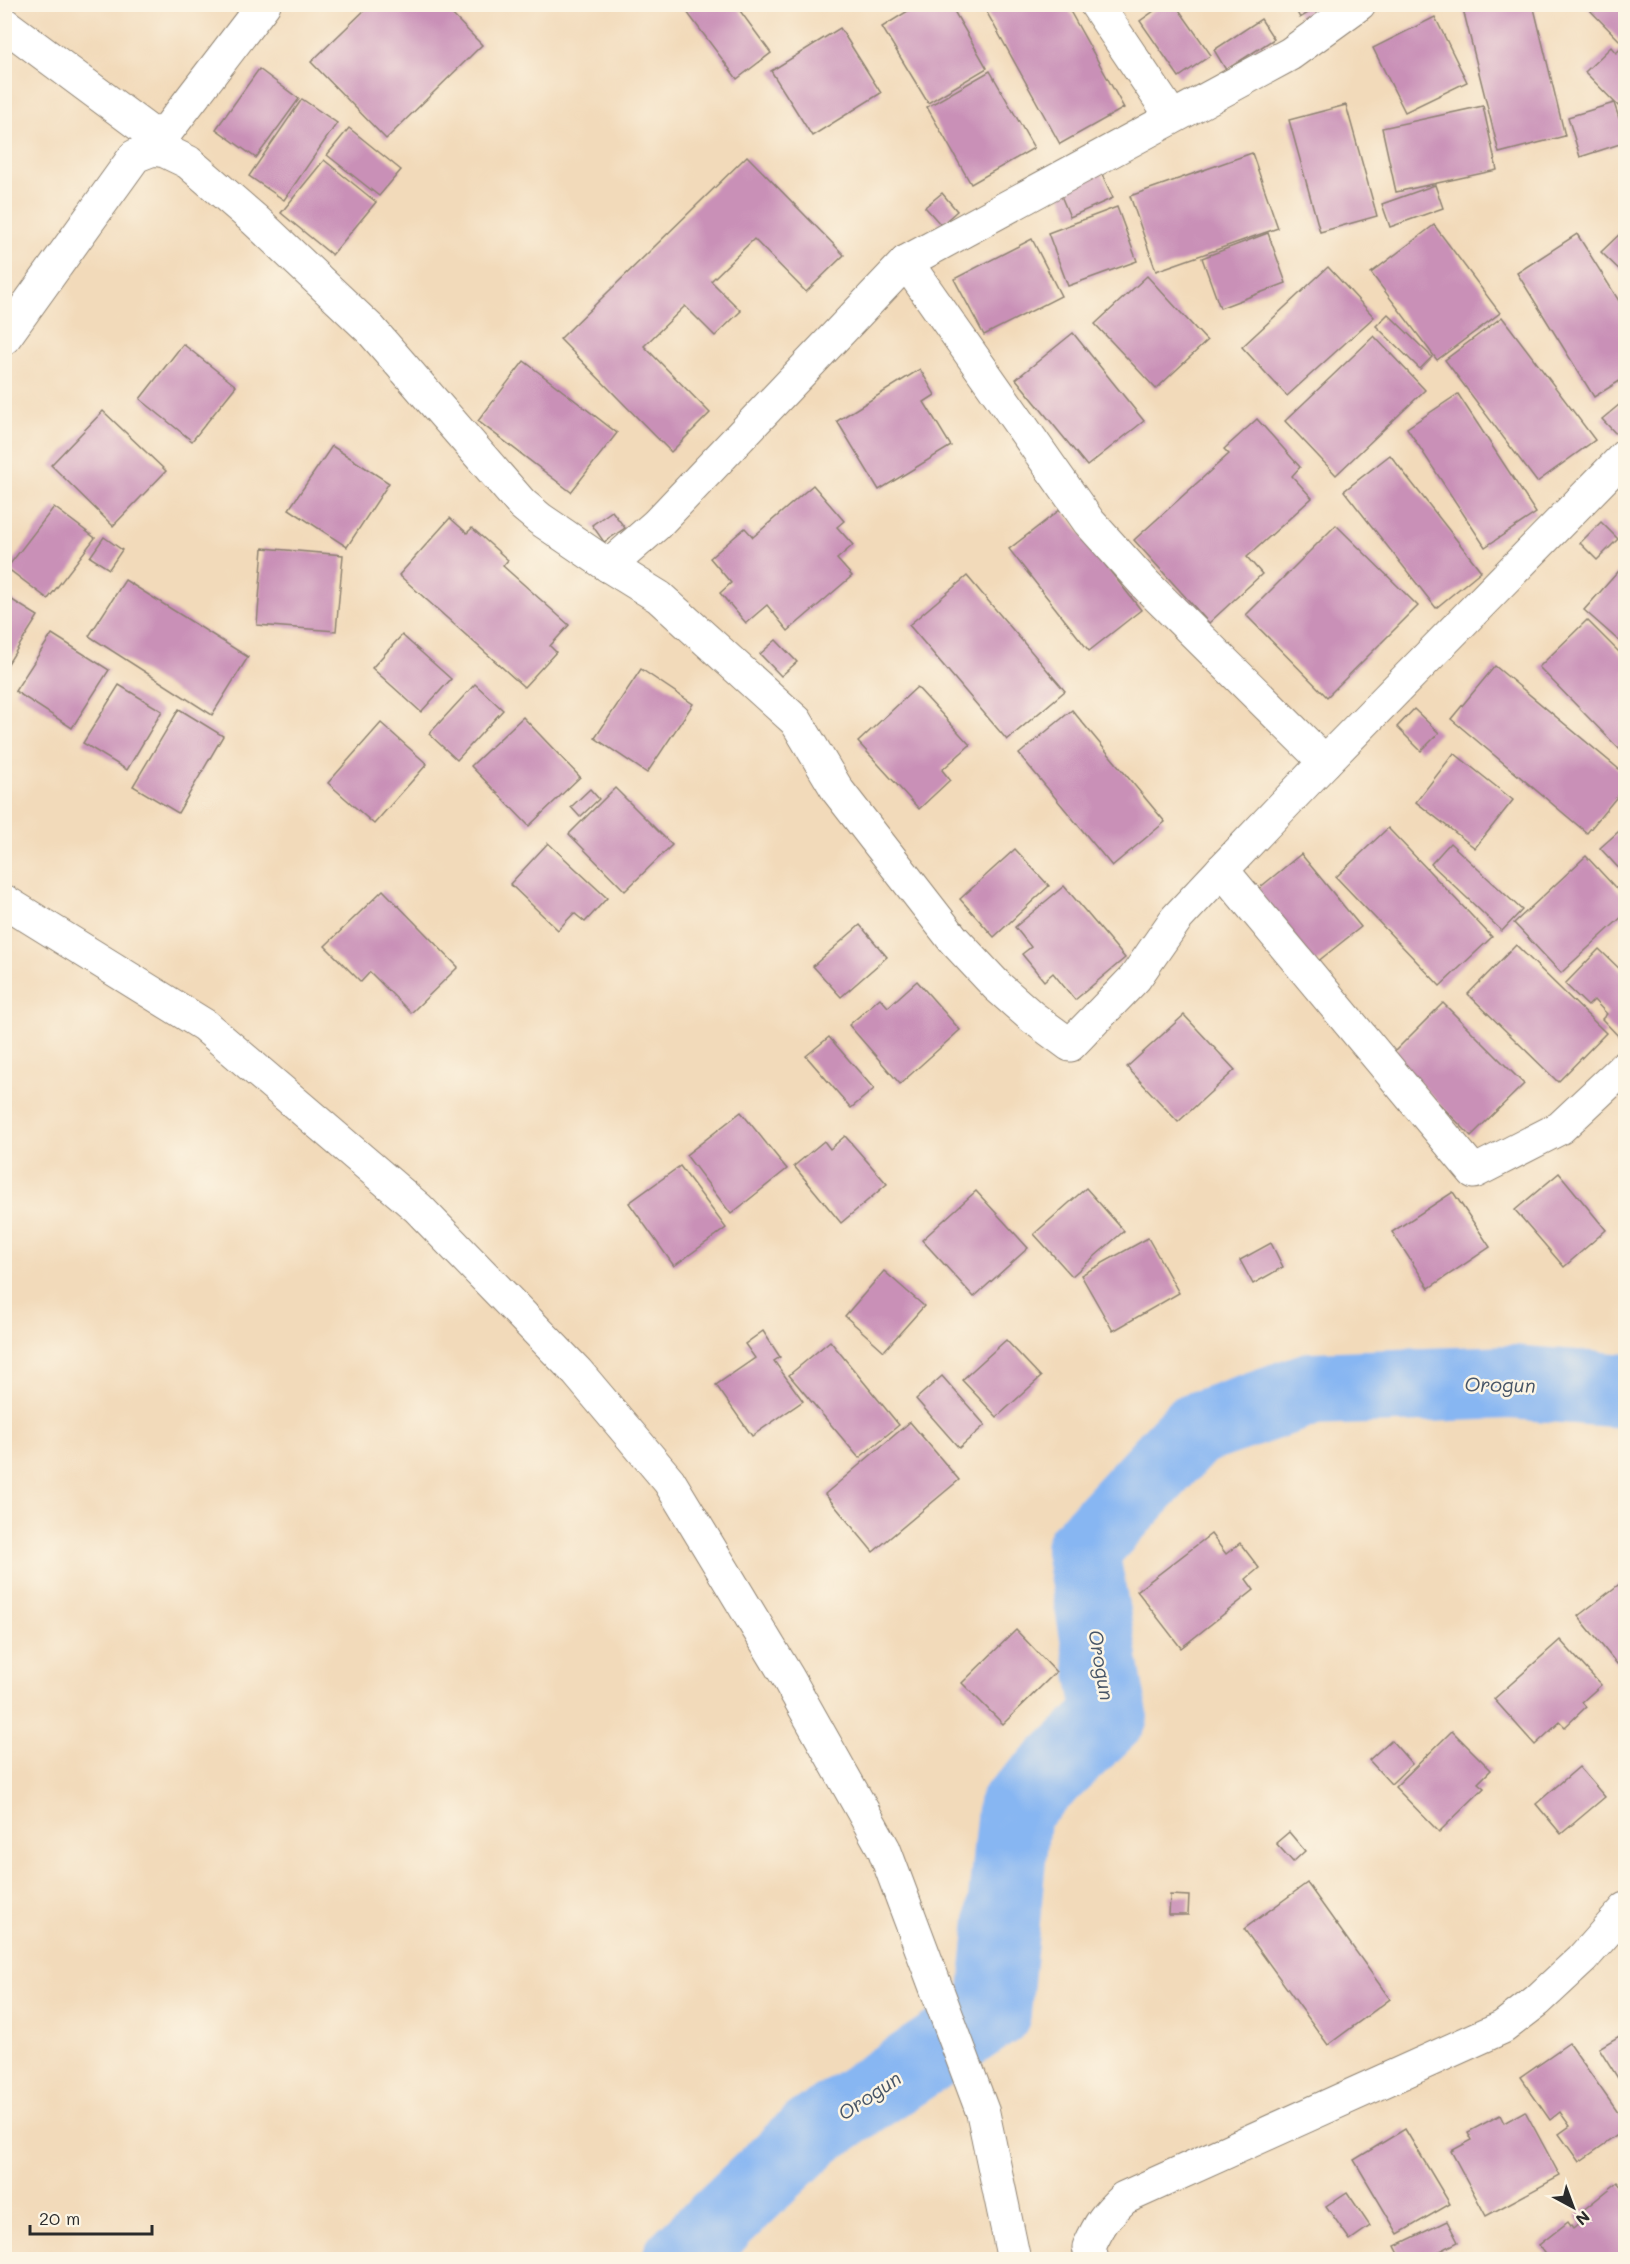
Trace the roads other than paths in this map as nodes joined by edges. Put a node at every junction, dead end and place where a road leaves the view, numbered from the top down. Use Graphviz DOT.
graph roads {
  1 [pos="264,4"];
  2 [pos="1096,4"];
  3 [pos="1359,4"];
  4 [pos="4,24"];
  5 [pos="1172,117"];
  6 [pos="157,144"];
  7 [pos="906,262"];
  8 [pos="4,338"];
  9 [pos="1626,455"];
  10 [pos="609,567"];
  11 [pos="1325,762"];
  12 [pos="1222,870"];
  13 [pos="4,901"];
  14 [pos="1626,1066"];
  15 [pos="1626,1909"];
  16 [pos="1014,2259"];
  17 [pos="1092,2259"];
  1 -- 6 [label="street"];
  2 -- 5 [label="street"];
  3 -- 5 [label="street"];
  4 -- 6 [label="street"];
  5 -- 7 [label="street"];
  6 -- 8 [label="street"];
  6 -- 10 [label="street"];
  7 -- 10 [label="street"];
  7 -- 11 [label="street"];
  9 -- 11 [label="street"];
  10 -- 12 [label="street"];
  11 -- 12 [label="street"];
  12 -- 14 [label="street"];
  13 -- 16 [label="street"];
  15 -- 17 [label="street"];
}
